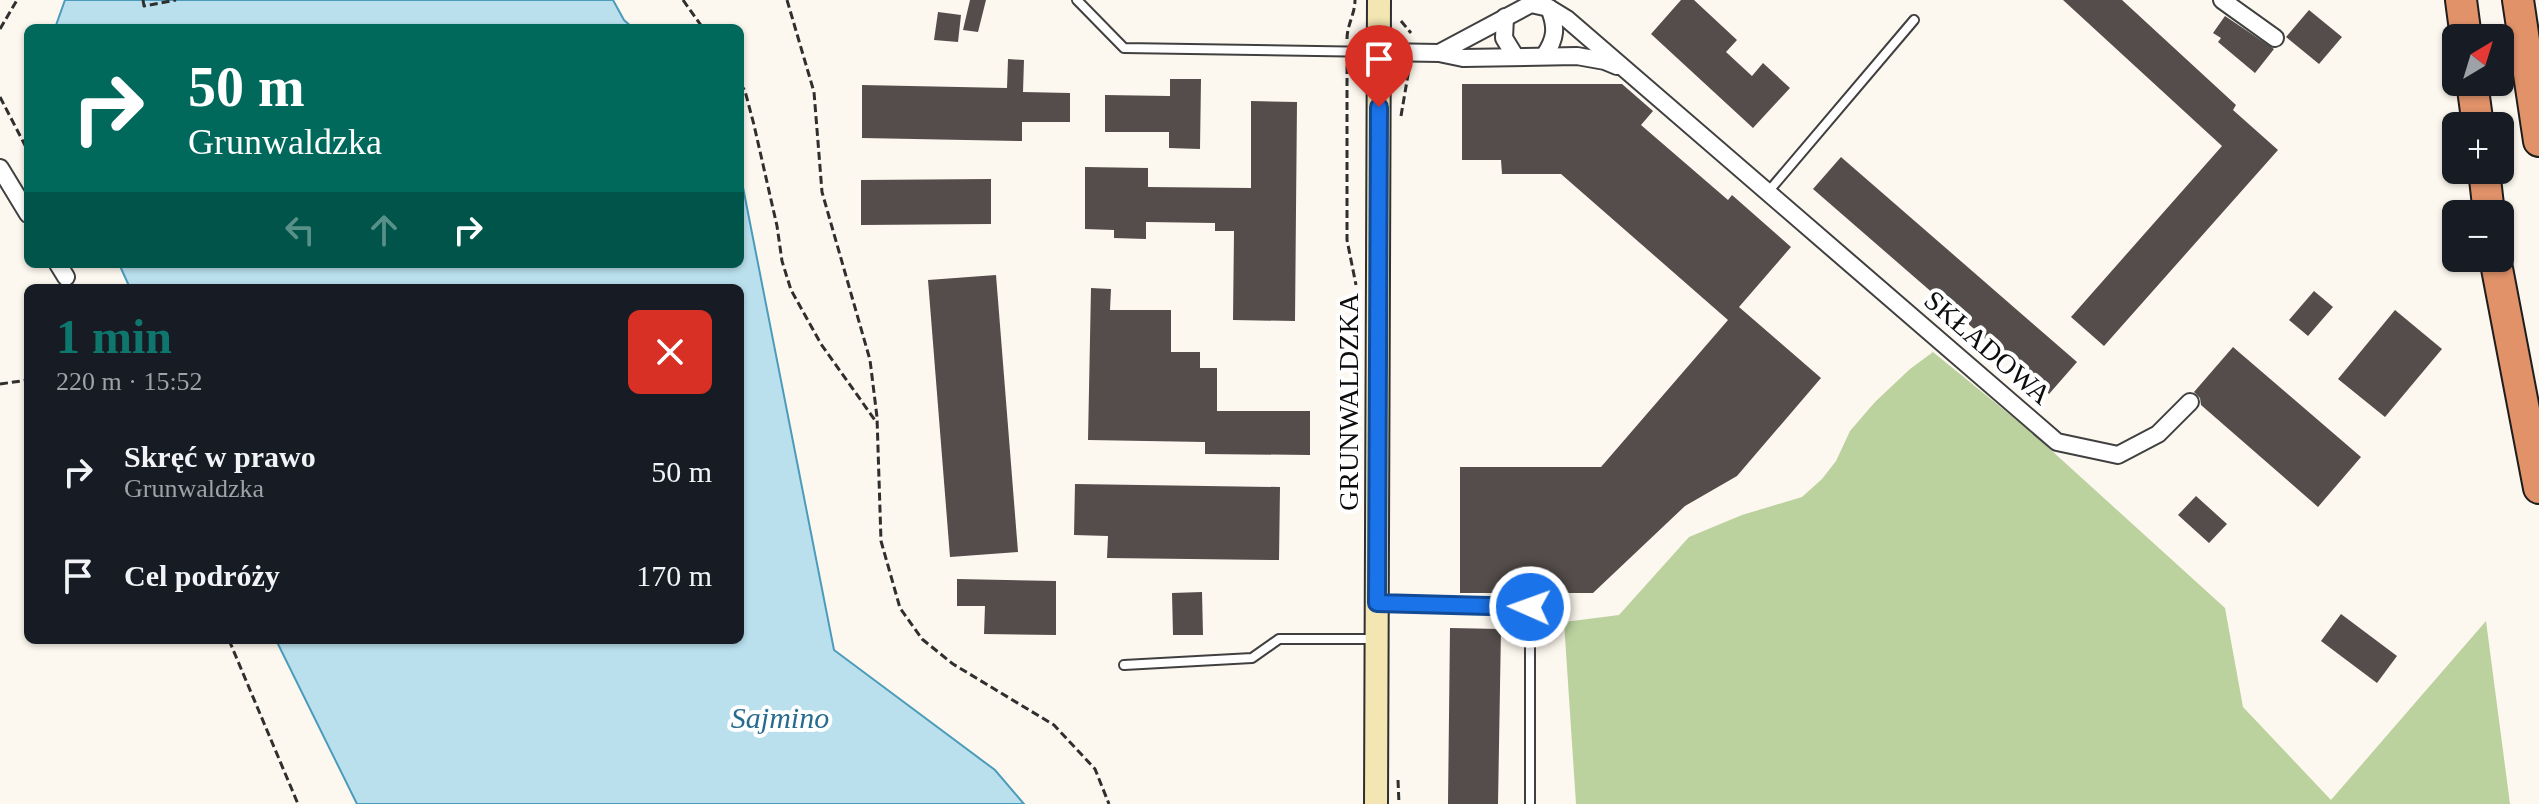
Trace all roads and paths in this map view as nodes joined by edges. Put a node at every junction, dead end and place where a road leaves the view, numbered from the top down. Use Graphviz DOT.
graph roads {
  1 [pos="17,0"];
  2 [pos="143,0"];
  3 [pos="176,0"];
  4 [pos="683,0"];
  5 [pos="787,0"];
  6 [pos="1077,0"];
  7 [pos="1355,0"];
  8 [pos="1379,0"];
  9 [pos="2222,0"];
  10 [pos="2461,0"];
  11 [pos="2518,0"];
  12 [pos="1542,3"];
  13 [pos="1401,10"];
  14 [pos="1505,17"];
  15 [pos="1914,20"];
  16 [pos="700,24"];
  17 [pos="2464,24"];
  18 [pos="0,29"];
  19 [pos="2275,38"];
  20 [pos="1347,51"];
  21 [pos="1379,52"];
  22 [pos="1411,52"];
  23 [pos="1439,53"];
  24 [pos="1515,56"];
  25 [pos="1544,56"];
  26 [pos="1630,71"];
  27 [pos="744,89"];
  28 [pos="0,97"];
  29 [pos="1401,130"];
  30 [pos="2539,141"];
  31 [pos="24,143"];
  32 [pos="0,168"];
  33 [pos="1768,192"];
  34 [pos="24,207"];
  35 [pos="2498,272"];
  36 [pos="1358,296"];
  37 [pos="24,381"];
  38 [pos="0,384"];
  39 [pos="2190,402"];
  40 [pos="878,423"];
  41 [pos="2539,488"];
  42 [pos="1377,603"];
  43 [pos="1377,639"];
  44 [pos="231,644"];
  45 [pos="1124,665"];
  46 [pos="1398,777"];
  47 [pos="298,804"];
  48 [pos="1109,804"];
  49 [pos="1376,804"];
  50 [pos="1399,804"];
  51 [pos="1530,804"];
  1 -- 18 [label="path"];
  2 -- 3 [label="path"];
  4 -- 16 [label="path"];
  5 -- 40 [label="path"];
  6 -- 20 [label="lane"];
  7 -- 20 [label="path"];
  8 -- 21 [label="main road, GRUNWALDZKA"];
  9 -- 19 [label="street"];
  10 -- 17 [label="highway"];
  11 -- 30 [label="highway"];
  12 -- 14 [label="street"];
  12 -- 25 [label="street"];
  12 -- 26 [label="street, SKŁADOWA"];
  13 -- 22 [label="path"];
  14 -- 23 [label="street"];
  14 -- 24 [label="street"];
  15 -- 33 [label="lane"];
  20 -- 21 [label="lane"];
  20 -- 36 [label="path"];
  21 -- 22 [label="street, SKŁADOWA"];
  21 -- 42 [label="main road, GRUNWALDZKA"];
  22 -- 23 [label="street, SKŁADOWA"];
  22 -- 29 [label="path"];
  23 -- 24 [label="street, SKŁADOWA"];
  24 -- 25 [label="street, SKŁADOWA"];
  25 -- 26 [label="street, SKŁADOWA"];
  26 -- 33 [label="street, SKŁADOWA"];
  27 -- 40 [label="path"];
  28 -- 31 [label="path"];
  32 -- 34 [label="street"];
  33 -- 39 [label="street, SKŁADOWA"];
  35 -- 41 [label="highway"];
  37 -- 38 [label="path"];
  40 -- 48 [label="path"];
  42 -- 43 [label="main road, GRUNWALDZKA"];
  42 -- 51 [label="lane"];
  43 -- 45 [label="lane"];
  43 -- 49 [label="main road, GRUNWALDZKA"];
  44 -- 47 [label="path"];
  46 -- 50 [label="path"];
}
